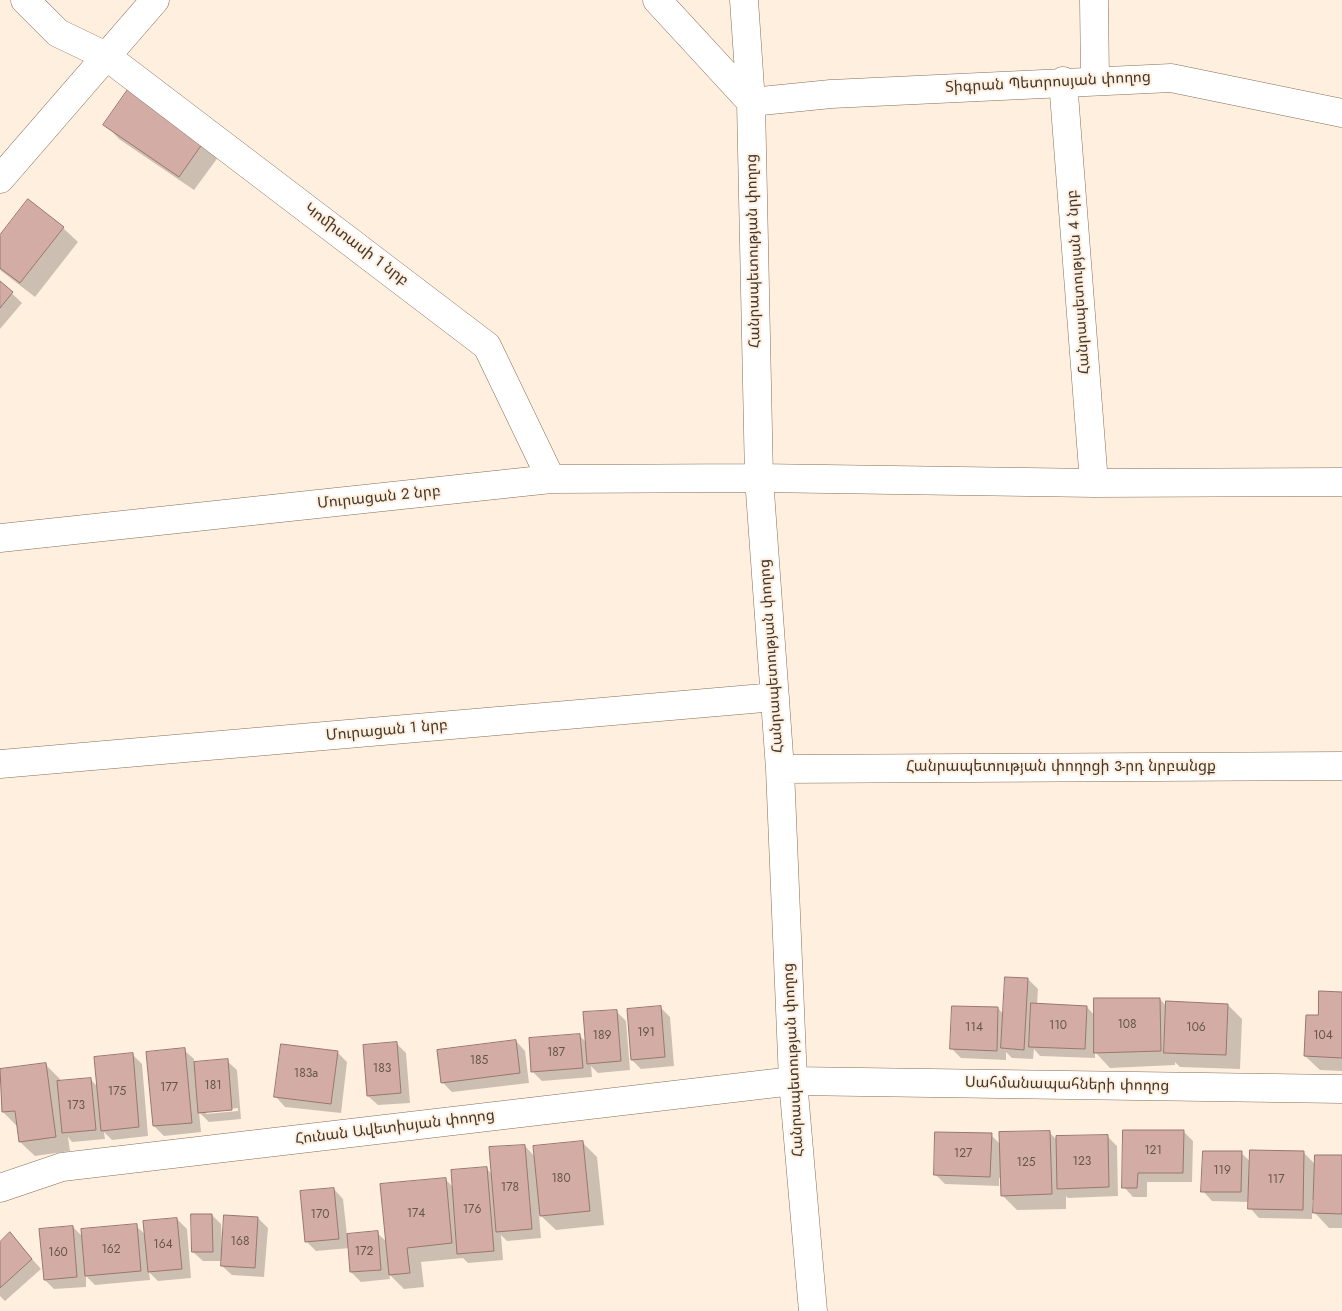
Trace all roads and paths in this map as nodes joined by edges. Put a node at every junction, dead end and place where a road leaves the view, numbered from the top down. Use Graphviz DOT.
graph roads {
  1 [pos="25,0"];
  2 [pos="155,0"];
  3 [pos="657,0"];
  4 [pos="744,0"];
  5 [pos="1094,0"];
  6 [pos="106,56"];
  7 [pos="1095,80"];
  8 [pos="1063,81"];
  9 [pos="751,102"];
  10 [pos="1342,113"];
  11 [pos="0,180"];
  12 [pos="759,478"];
  13 [pos="550,479"];
  14 [pos="1342,482"];
  15 [pos="1094,483"];
  16 [pos="0,538"];
  17 [pos="775,697"];
  18 [pos="0,764"];
  19 [pos="1342,766"];
  20 [pos="780,769"];
  21 [pos="793,1082"];
  22 [pos="1342,1089"];
  23 [pos="0,1188"];
  24 [pos="813,1311"];
  1 -- 6 [label="street, Կոմիտասի 1 նրբ"];
  2 -- 6 [label="street"];
  3 -- 9 [label="street"];
  4 -- 9 [label="street, Հանրապետության փողոց"];
  5 -- 7 [label="street"];
  6 -- 11 [label="street"];
  6 -- 13 [label="street, Կոմիտասի 1 նրբ"];
  7 -- 8 [label="street, Տիգրան Պետրոսյան փողոց"];
  7 -- 10 [label="street, Տիգրան Պետրոսյան փողոց"];
  8 -- 9 [label="street, Տիգրան Պետրոսյան փողոց"];
  8 -- 15 [label="street, Հանրապետության 4 նրբ"];
  9 -- 12 [label="street, Հանրապետության փողոց"];
  12 -- 13 [label="street, Մուրացան 2 նրբ"];
  12 -- 15 [label="street"];
  12 -- 17 [label="street, Հանրապետության փողոց"];
  13 -- 16 [label="street, Մուրացան 2 նրբ"];
  14 -- 15 [label="street"];
  17 -- 18 [label="street, Մուրացան 1 նրբ"];
  17 -- 20 [label="street, Հանրապետության փողոց"];
  19 -- 20 [label="street, Հանրապետության փողոցի 3-րդ նրբանցք"];
  20 -- 21 [label="street, Հանրապետության փողոց"];
  21 -- 22 [label="street, Սահմանապահների փողոց"];
  21 -- 23 [label="street, Հունան Ավետիսյան փողոց"];
  21 -- 24 [label="street, Հանրապետության փողոց"];
}
